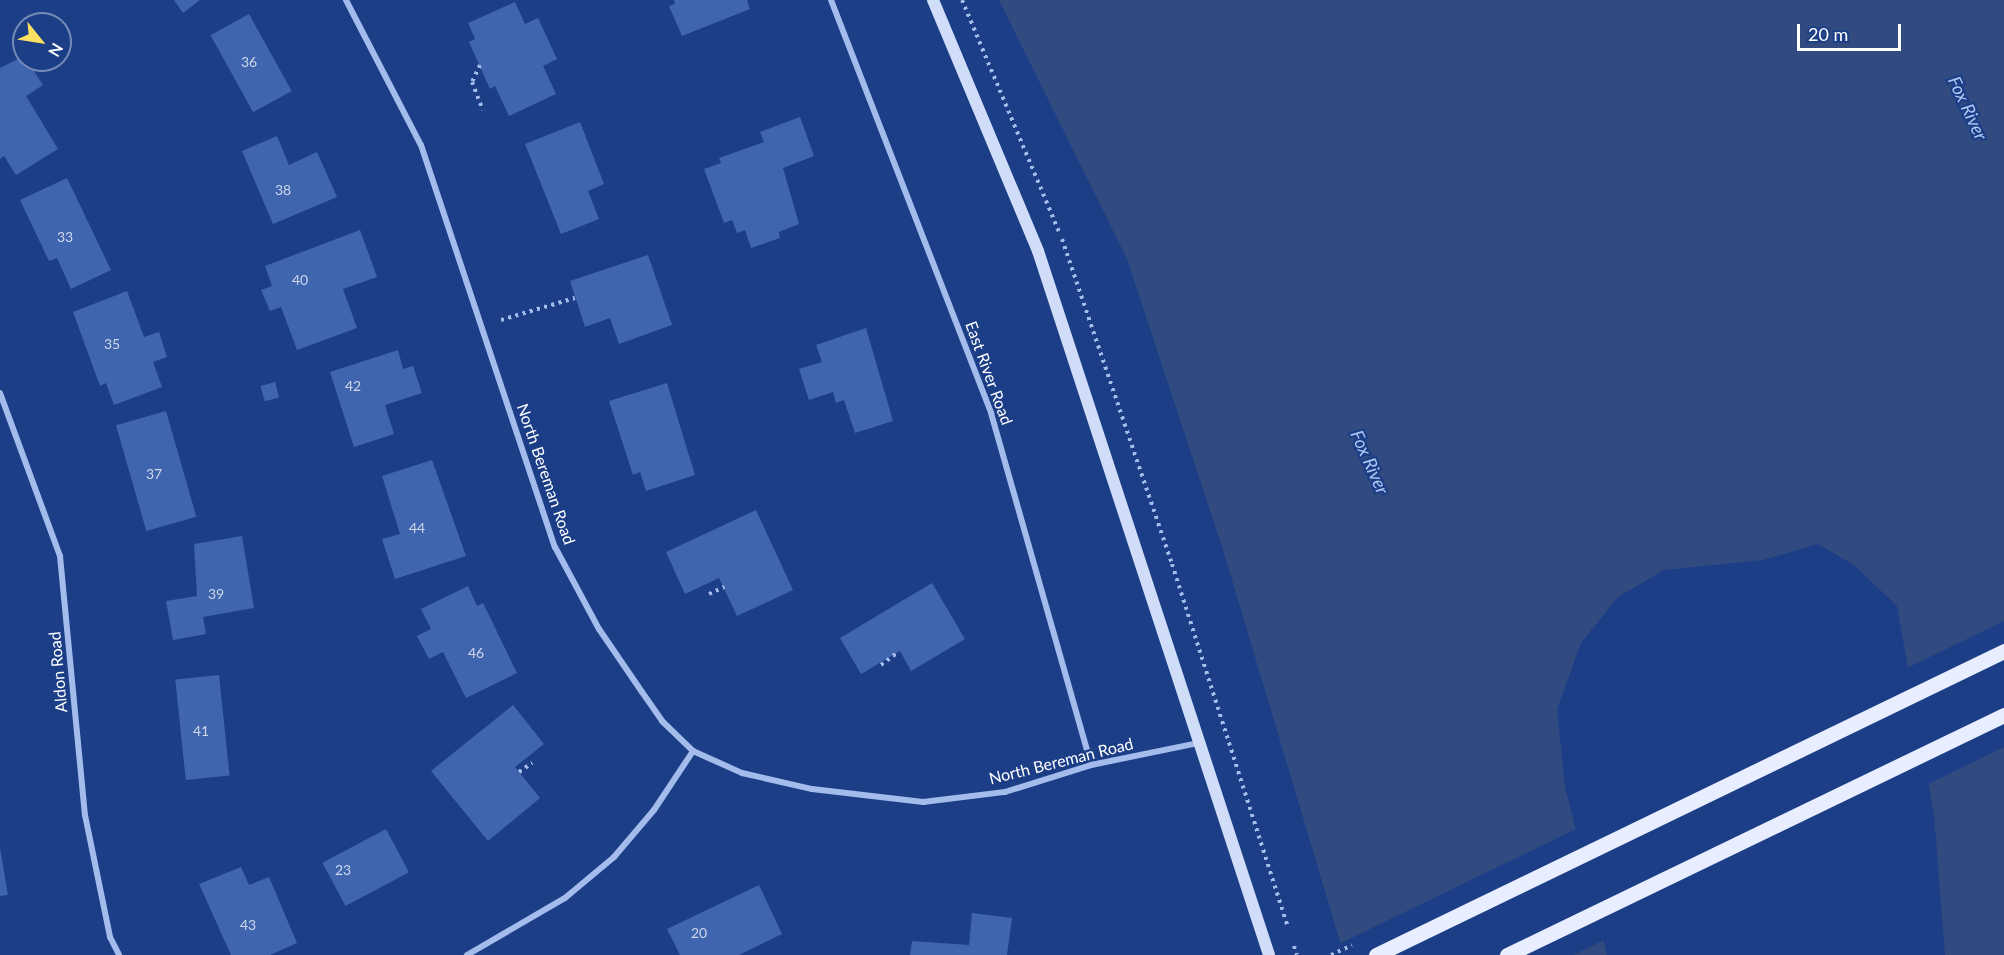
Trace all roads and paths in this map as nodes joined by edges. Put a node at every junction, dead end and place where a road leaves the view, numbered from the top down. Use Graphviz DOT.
graph roads {
  1 [pos="346,0"];
  2 [pos="831,0"];
  3 [pos="933,0"];
  4 [pos="480,65"];
  5 [pos="483,110"];
  6 [pos="575,298"];
  7 [pos="482,327"];
  8 [pos="0,393"];
  9 [pos="723,587"];
  10 [pos="709,594"];
  11 [pos="2004,651"];
  12 [pos="897,652"];
  13 [pos="881,664"];
  14 [pos="2004,715"];
  15 [pos="1198,743"];
  16 [pos="693,752"];
  17 [pos="532,763"];
  18 [pos="1091,765"];
  19 [pos="519,772"];
  20 [pos="1338,952"];
  21 [pos="119,955"];
  22 [pos="467,955"];
  23 [pos="1269,955"];
  24 [pos="1331,955"];
  25 [pos="1376,955"];
  26 [pos="1507,955"];
  1 -- 7 [label="street, North Bereman Road"];
  2 -- 18 [label="street, East River Road"];
  3 -- 15 [label="street"];
  4 -- 5 [label="path"];
  6 -- 7 [label="path"];
  7 -- 16 [label="street, North Bereman Road"];
  8 -- 21 [label="street, Aldon Road"];
  9 -- 10 [label="path"];
  11 -- 25 [label="main road"];
  12 -- 13 [label="path"];
  14 -- 26 [label="main road"];
  15 -- 18 [label="street, North Bereman Road"];
  15 -- 23 [label="street"];
  16 -- 18 [label="street, North Bereman Road"];
  16 -- 22 [label="street"];
  17 -- 19 [label="path"];
  20 -- 24 [label="path"];
}
